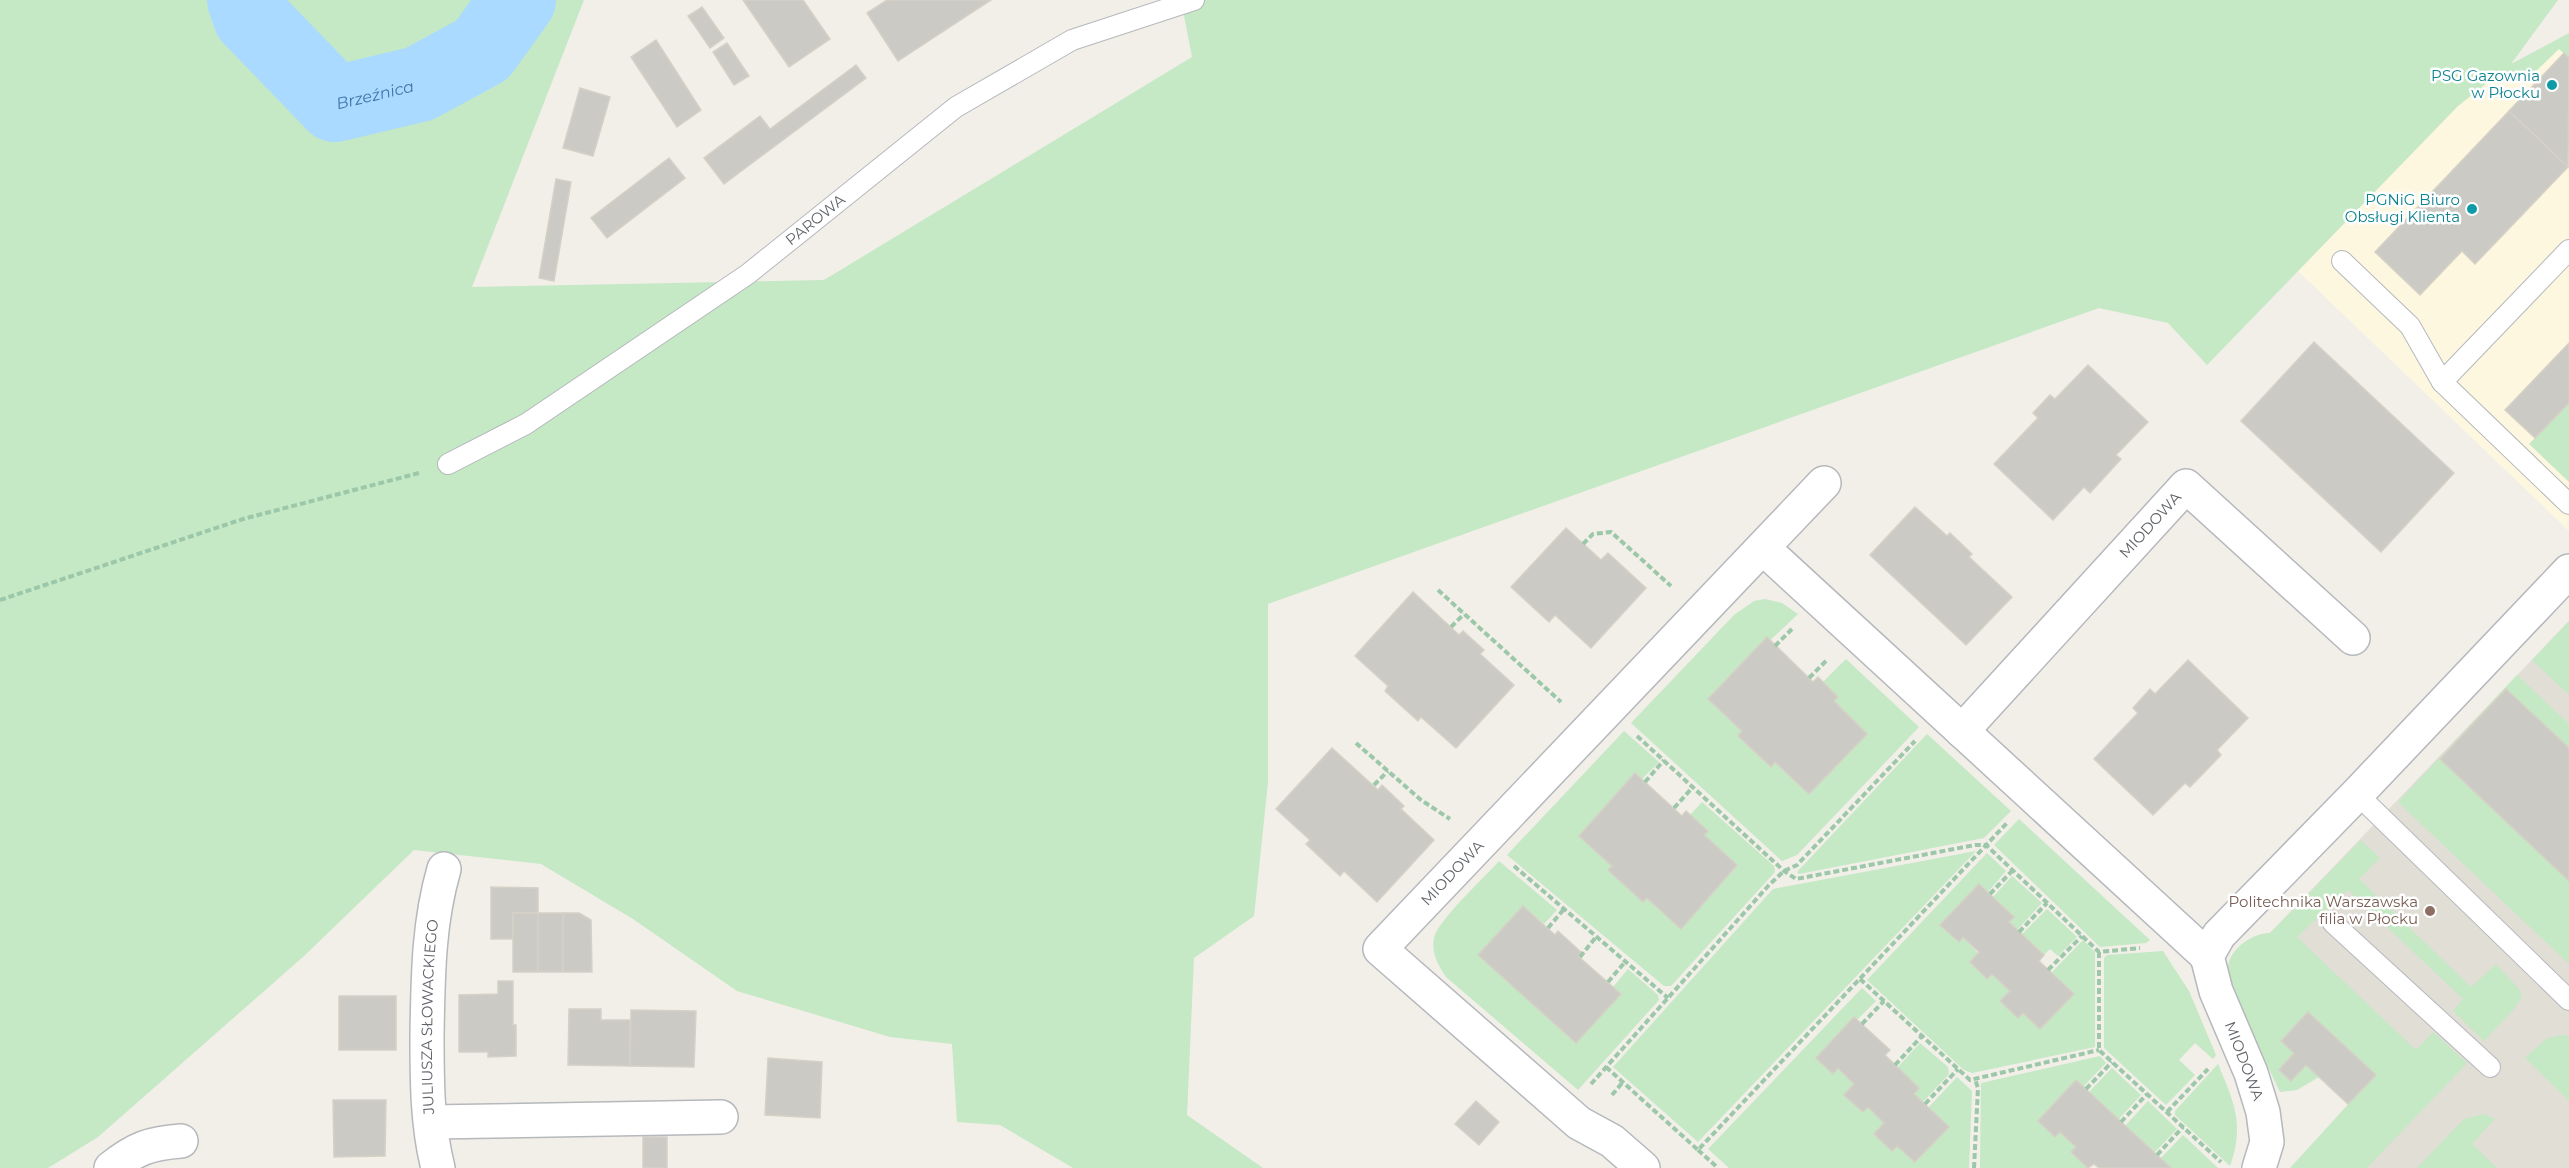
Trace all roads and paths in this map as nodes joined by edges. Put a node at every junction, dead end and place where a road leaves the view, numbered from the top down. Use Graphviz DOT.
graph roads {
  1 [pos="1194,0"];
  2 [pos="2569,250"];
  3 [pos="2342,261"];
  4 [pos="2442,382"];
  5 [pos="448,464"];
  6 [pos="1824,483"];
  7 [pos="2569,504"];
  8 [pos="1583,544"];
  9 [pos="1763,548"];
  10 [pos="2569,571"];
  11 [pos="1438,590"];
  12 [pos="0,600"];
  13 [pos="1701,613"];
  14 [pos="1464,614"];
  15 [pos="1451,627"];
  16 [pos="2353,638"];
  17 [pos="1832,654"];
  18 [pos="1809,678"];
  19 [pos="1952,722"];
  20 [pos="1591,728"];
  21 [pos="1631,730"];
  22 [pos="1356,743"];
  23 [pos="1664,760"];
  24 [pos="1388,771"];
  25 [pos="1645,782"];
  26 [pos="1374,785"];
  27 [pos="1693,787"];
  28 [pos="2357,794"];
  29 [pos="2034,797"];
  30 [pos="1674,808"];
  31 [pos="1986,845"];
  32 [pos="1495,852"];
  33 [pos="444,869"];
  34 [pos="2013,870"];
  35 [pos="1784,872"];
  36 [pos="1990,894"];
  37 [pos="2047,903"];
  38 [pos="1564,909"];
  39 [pos="2334,923"];
  40 [pos="1548,928"];
  41 [pos="2019,932"];
  42 [pos="2082,936"];
  43 [pos="1596,937"];
  44 [pos="2142,948"];
  45 [pos="2099,952"];
  46 [pos="2207,956"];
  47 [pos="1580,957"];
  48 [pos="1625,962"];
  49 [pos="2048,970"];
  50 [pos="1860,978"];
  51 [pos="1608,982"];
  52 [pos="1668,998"];
  53 [pos="2569,1000"];
  54 [pos="1884,1001"];
  55 [pos="1862,1024"];
  56 [pos="1922,1036"];
  57 [pos="2099,1050"];
  58 [pos="2112,1062"];
  59 [pos="2213,1063"];
  60 [pos="1895,1065"];
  61 [pos="1606,1067"];
  62 [pos="2490,1067"];
  63 [pos="1958,1069"];
  64 [pos="1975,1079"];
  65 [pos="1623,1082"];
  66 [pos="2086,1089"];
  67 [pos="2147,1094"];
  68 [pos="1610,1097"];
  69 [pos="1925,1104"];
  70 [pos="1566,1111"];
  71 [pos="2167,1112"];
  72 [pos="721,1117"];
  73 [pos="431,1122"];
  74 [pos="2121,1122"];
  75 [pos="2183,1127"];
  76 [pos="181,1141"];
  77 [pos="1698,1150"];
  78 [pos="2157,1155"];
  79 [pos="111,1168"];
  80 [pos="438,1168"];
  81 [pos="1643,1168"];
  82 [pos="1718,1168"];
  83 [pos="1974,1168"];
  84 [pos="2228,1168"];
  85 [pos="2259,1168"];
  1 -- 5 [label="lane, PAROWA"];
  2 -- 4 [label="lane"];
  3 -- 4 [label="lane"];
  4 -- 7 [label="lane"];
  5 -- 12 [label="path"];
  6 -- 9 [label="street, MIODOWA"];
  8 -- 13 [label="path"];
  9 -- 13 [label="street, MIODOWA"];
  9 -- 19 [label="street"];
  10 -- 28 [label="street"];
  11 -- 14 [label="path"];
  13 -- 20 [label="street, MIODOWA"];
  14 -- 15 [label="path"];
  14 -- 20 [label="path"];
  16 -- 19 [label="street, MIODOWA"];
  17 -- 18 [label="path"];
  19 -- 29 [label="street"];
  19 -- 35 [label="path"];
  20 -- 32 [label="street, MIODOWA"];
  21 -- 23 [label="path"];
  22 -- 24 [label="path"];
  23 -- 25 [label="path"];
  23 -- 27 [label="path"];
  24 -- 26 [label="path"];
  24 -- 32 [label="path"];
  27 -- 30 [label="path"];
  27 -- 35 [label="path"];
  28 -- 46 [label="street"];
  28 -- 53 [label="lane"];
  29 -- 31 [label="path"];
  29 -- 46 [label="street"];
  31 -- 34 [label="path"];
  31 -- 35 [label="path"];
  31 -- 50 [label="path"];
  32 -- 38 [label="path"];
  32 -- 70 [label="street, MIODOWA"];
  33 -- 73 [label="street, JULIUSZA SŁOWACKIEGO"];
  34 -- 36 [label="path"];
  34 -- 37 [label="path"];
  35 -- 52 [label="path"];
  37 -- 41 [label="path"];
  37 -- 42 [label="path"];
  38 -- 40 [label="path"];
  38 -- 43 [label="path"];
  39 -- 62 [label="lane"];
  42 -- 45 [label="path"];
  42 -- 49 [label="path"];
  43 -- 47 [label="path"];
  43 -- 48 [label="path"];
  44 -- 45 [label="path"];
  45 -- 57 [label="path"];
  46 -- 85 [label="street, MIODOWA"];
  48 -- 51 [label="path"];
  48 -- 52 [label="path"];
  50 -- 54 [label="path"];
  50 -- 77 [label="path"];
  52 -- 61 [label="path"];
  54 -- 55 [label="path"];
  54 -- 56 [label="path"];
  56 -- 60 [label="path"];
  56 -- 63 [label="path"];
  57 -- 58 [label="path"];
  57 -- 64 [label="path"];
  58 -- 66 [label="path"];
  58 -- 67 [label="path"];
  59 -- 71 [label="path"];
  61 -- 65 [label="path"];
  61 -- 70 [label="path"];
  63 -- 64 [label="path"];
  63 -- 69 [label="path"];
  64 -- 83 [label="path"];
  65 -- 68 [label="path"];
  65 -- 77 [label="path"];
  67 -- 71 [label="path"];
  67 -- 74 [label="path"];
  70 -- 81 [label="street, MIODOWA"];
  71 -- 75 [label="path"];
  72 -- 73 [label="street"];
  73 -- 80 [label="street, JULIUSZA SŁOWACKIEGO"];
  75 -- 78 [label="path"];
  75 -- 84 [label="path"];
  76 -- 79 [label="street"];
  77 -- 82 [label="path"];
}
